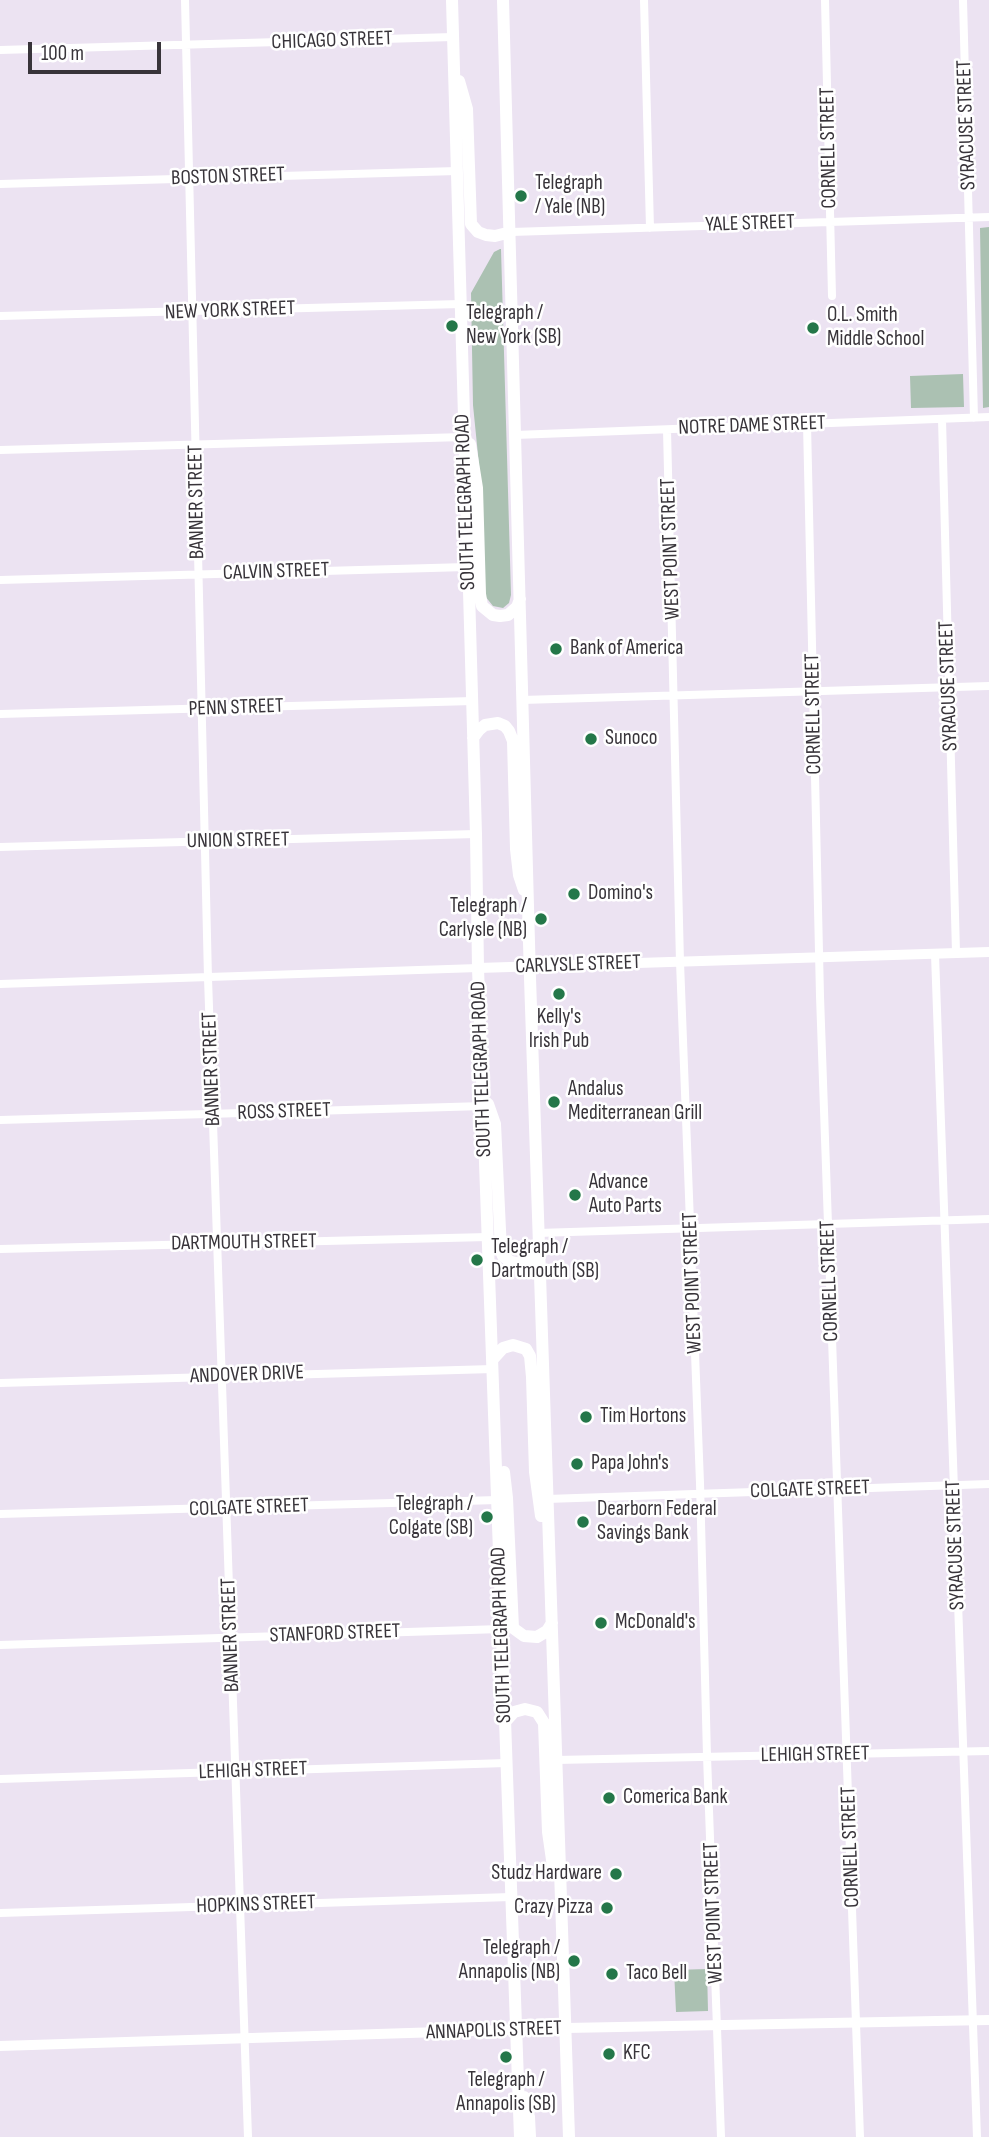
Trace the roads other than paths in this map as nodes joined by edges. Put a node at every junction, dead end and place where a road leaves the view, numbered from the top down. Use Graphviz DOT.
graph roads {
  1 [pos="185,0"];
  2 [pos="452,0"];
  3 [pos="498,0"];
  4 [pos="503,0"];
  5 [pos="644,0"];
  6 [pos="825,0"];
  7 [pos="963,0"];
  8 [pos="504,21"];
  9 [pos="453,37"];
  10 [pos="186,45"];
  11 [pos="0,50"];
  12 [pos="454,64"];
  13 [pos="457,171"];
  14 [pos="189,178"];
  15 [pos="0,184"];
  16 [pos="989,217"];
  17 [pos="969,218"];
  18 [pos="830,222"];
  19 [pos="650,228"];
  20 [pos="510,232"];
  21 [pos="832,296"];
  22 [pos="461,304"];
  23 [pos="192,312"];
  24 [pos="0,316"];
  25 [pos="464,416"];
  26 [pos="989,417"];
  27 [pos="974,418"];
  28 [pos="942,419"];
  29 [pos="807,424"];
  30 [pos="667,430"];
  31 [pos="515,435"];
  32 [pos="464,437"];
  33 [pos="196,444"];
  34 [pos="0,450"];
  35 [pos="467,567"];
  36 [pos="199,574"];
  37 [pos="0,580"];
  38 [pos="520,598"];
  39 [pos="989,686"];
  40 [pos="949,687"];
  41 [pos="813,691"];
  42 [pos="675,696"];
  43 [pos="522,700"];
  44 [pos="472,701"];
  45 [pos="202,709"];
  46 [pos="0,714"];
  47 [pos="473,738"];
  48 [pos="476,834"];
  49 [pos="205,841"];
  50 [pos="0,847"];
  51 [pos="528,903"];
  52 [pos="989,952"];
  53 [pos="956,953"];
  54 [pos="935,954"];
  55 [pos="819,958"];
  56 [pos="680,962"];
  57 [pos="530,967"];
  58 [pos="478,968"];
  59 [pos="208,978"];
  60 [pos="0,984"];
  61 [pos="484,1089"];
  62 [pos="484,1106"];
  63 [pos="213,1115"];
  64 [pos="0,1120"];
  65 [pos="989,1219"];
  66 [pos="944,1221"];
  67 [pos="828,1225"];
  68 [pos="690,1228"];
  69 [pos="538,1233"];
  70 [pos="488,1237"];
  71 [pos="218,1244"];
  72 [pos="0,1249"];
  73 [pos="539,1253"];
  74 [pos="493,1364"];
  75 [pos="222,1375"];
  76 [pos="0,1383"];
  77 [pos="496,1445"];
  78 [pos="989,1484"];
  79 [pos="955,1485"];
  80 [pos="837,1489"];
  81 [pos="700,1493"];
  82 [pos="547,1499"];
  83 [pos="498,1500"];
  84 [pos="226,1508"];
  85 [pos="0,1514"];
  86 [pos="549,1543"];
  87 [pos="552,1623"];
  88 [pos="501,1629"];
  89 [pos="231,1637"];
  90 [pos="0,1645"];
  91 [pos="505,1722"];
  92 [pos="989,1751"];
  93 [pos="962,1752"];
  94 [pos="847,1754"];
  95 [pos="707,1756"];
  96 [pos="556,1760"];
  97 [pos="506,1763"];
  98 [pos="235,1771"];
  99 [pos="0,1779"];
  100 [pos="511,1897"];
  101 [pos="561,1903"];
  102 [pos="240,1906"];
  103 [pos="0,1913"];
  104 [pos="973,2020"];
  105 [pos="989,2020"];
  106 [pos="857,2022"];
  107 [pos="718,2025"];
  108 [pos="566,2028"];
  109 [pos="516,2031"];
  110 [pos="245,2038"];
  111 [pos="0,2046"];
  112 [pos="517,2066"];
  113 [pos="248,2137"];
  114 [pos="520,2137"];
  115 [pos="530,2137"];
  116 [pos="569,2137"];
  117 [pos="721,2137"];
  118 [pos="860,2137"];
  119 [pos="977,2137"];
  1 -- 10 [label="street, BANNER STREET"];
  2 -- 9 [label="main road, SOUTH TELEGRAPH ROAD"];
  3 -- 8 [label="main road"];
  4 -- 8 [label="main road"];
  5 -- 19 [label="street"];
  6 -- 18 [label="street, CORNELL STREET"];
  7 -- 17 [label="street, SYRACUSE STREET"];
  8 -- 20 [label="main road"];
  9 -- 10 [label="street, CHICAGO STREET"];
  9 -- 12 [label="main road, SOUTH TELEGRAPH ROAD"];
  10 -- 11 [label="street, CHICAGO STREET"];
  10 -- 14 [label="street, BANNER STREET"];
  12 -- 13 [label="main road, SOUTH TELEGRAPH ROAD"];
  12 -- 20 [label="main road"];
  13 -- 14 [label="street, BOSTON STREET"];
  13 -- 22 [label="main road, SOUTH TELEGRAPH ROAD"];
  14 -- 15 [label="street, BOSTON STREET"];
  14 -- 23 [label="street, BANNER STREET"];
  16 -- 17 [label="street, YALE STREET"];
  17 -- 18 [label="street, YALE STREET"];
  17 -- 27 [label="street, SYRACUSE STREET"];
  18 -- 19 [label="street, YALE STREET"];
  18 -- 21 [label="street, CORNELL STREET"];
  19 -- 20 [label="street, YALE STREET"];
  20 -- 31 [label="main road"];
  22 -- 23 [label="street, NEW YORK STREET"];
  22 -- 25 [label="main road, SOUTH TELEGRAPH ROAD"];
  23 -- 24 [label="street, NEW YORK STREET"];
  23 -- 33 [label="street, BANNER STREET"];
  25 -- 32 [label="main road, SOUTH TELEGRAPH ROAD"];
  25 -- 38 [label="main road"];
  26 -- 27 [label="street, NOTRE DAME STREET"];
  27 -- 28 [label="street, NOTRE DAME STREET"];
  28 -- 29 [label="street, NOTRE DAME STREET"];
  28 -- 40 [label="street, SYRACUSE STREET"];
  29 -- 30 [label="street, NOTRE DAME STREET"];
  29 -- 41 [label="street, CORNELL STREET"];
  30 -- 31 [label="street, NOTRE DAME STREET"];
  30 -- 42 [label="street, WEST POINT STREET"];
  31 -- 38 [label="main road"];
  32 -- 33 [label="street"];
  32 -- 35 [label="main road, SOUTH TELEGRAPH ROAD"];
  33 -- 34 [label="street"];
  33 -- 36 [label="street, BANNER STREET"];
  35 -- 36 [label="street, CALVIN STREET"];
  35 -- 44 [label="main road, SOUTH TELEGRAPH ROAD"];
  36 -- 37 [label="street, CALVIN STREET"];
  36 -- 45 [label="street, BANNER STREET"];
  38 -- 43 [label="main road"];
  39 -- 40 [label="street"];
  40 -- 41 [label="street"];
  40 -- 53 [label="street, SYRACUSE STREET"];
  41 -- 42 [label="street"];
  41 -- 55 [label="street, CORNELL STREET"];
  42 -- 43 [label="street"];
  42 -- 56 [label="street, WEST POINT STREET"];
  43 -- 51 [label="main road"];
  44 -- 45 [label="street, PENN STREET"];
  44 -- 47 [label="main road, SOUTH TELEGRAPH ROAD"];
  45 -- 46 [label="street, PENN STREET"];
  45 -- 49 [label="street, BANNER STREET"];
  47 -- 48 [label="main road, SOUTH TELEGRAPH ROAD"];
  47 -- 51 [label="main road"];
  48 -- 49 [label="street, UNION STREET"];
  48 -- 58 [label="main road, SOUTH TELEGRAPH ROAD"];
  49 -- 50 [label="street, UNION STREET"];
  49 -- 59 [label="street, BANNER STREET"];
  51 -- 57 [label="main road"];
  52 -- 53 [label="street, CARLYSLE STREET"];
  53 -- 54 [label="street, CARLYSLE STREET"];
  54 -- 55 [label="street, CARLYSLE STREET"];
  54 -- 66 [label="street, SYRACUSE STREET"];
  55 -- 56 [label="street, CARLYSLE STREET"];
  55 -- 67 [label="street, CORNELL STREET"];
  56 -- 57 [label="street, CARLYSLE STREET"];
  56 -- 68 [label="street, WEST POINT STREET"];
  57 -- 58 [label="street, CARLYSLE STREET"];
  57 -- 69 [label="main road"];
  58 -- 59 [label="street, CARLYSLE STREET"];
  58 -- 61 [label="main road, SOUTH TELEGRAPH ROAD"];
  59 -- 60 [label="street, CARLYSLE STREET"];
  59 -- 63 [label="street, BANNER STREET"];
  61 -- 62 [label="main road, SOUTH TELEGRAPH ROAD"];
  61 -- 73 [label="main road"];
  62 -- 63 [label="street, ROSS STREET"];
  62 -- 70 [label="main road, SOUTH TELEGRAPH ROAD"];
  63 -- 64 [label="street, ROSS STREET"];
  63 -- 71 [label="street, BANNER STREET"];
  65 -- 66 [label="street"];
  66 -- 67 [label="street"];
  66 -- 79 [label="street, SYRACUSE STREET"];
  67 -- 68 [label="street"];
  67 -- 80 [label="street, CORNELL STREET"];
  68 -- 69 [label="street"];
  68 -- 81 [label="street, WEST POINT STREET"];
  69 -- 73 [label="main road"];
  70 -- 71 [label="street, DARTMOUTH STREET"];
  70 -- 74 [label="main road, SOUTH TELEGRAPH ROAD"];
  71 -- 72 [label="street, DARTMOUTH STREET"];
  71 -- 75 [label="street, BANNER STREET"];
  73 -- 82 [label="main road"];
  74 -- 75 [label="street, ANDOVER DRIVE"];
  74 -- 77 [label="main road, SOUTH TELEGRAPH ROAD"];
  74 -- 86 [label="main road"];
  75 -- 76 [label="street, ANDOVER DRIVE"];
  75 -- 84 [label="street, BANNER STREET"];
  77 -- 83 [label="main road, SOUTH TELEGRAPH ROAD"];
  77 -- 87 [label="main road"];
  78 -- 79 [label="street, COLGATE STREET"];
  79 -- 80 [label="street, COLGATE STREET"];
  79 -- 93 [label="street, SYRACUSE STREET"];
  80 -- 81 [label="street, COLGATE STREET"];
  80 -- 94 [label="street, CORNELL STREET"];
  81 -- 82 [label="street, COLGATE STREET"];
  81 -- 95 [label="street, WEST POINT STREET"];
  82 -- 86 [label="main road"];
  83 -- 84 [label="street, COLGATE STREET"];
  83 -- 88 [label="main road, SOUTH TELEGRAPH ROAD"];
  84 -- 85 [label="street, COLGATE STREET"];
  84 -- 89 [label="street, BANNER STREET"];
  86 -- 87 [label="main road"];
  87 -- 96 [label="main road"];
  88 -- 89 [label="street, STANFORD STREET"];
  88 -- 91 [label="main road, SOUTH TELEGRAPH ROAD"];
  89 -- 90 [label="street, STANFORD STREET"];
  89 -- 98 [label="street, BANNER STREET"];
  91 -- 97 [label="main road, SOUTH TELEGRAPH ROAD"];
  91 -- 101 [label="main road"];
  92 -- 93 [label="street, LEHIGH STREET"];
  93 -- 94 [label="street, LEHIGH STREET"];
  93 -- 104 [label="street, SYRACUSE STREET"];
  94 -- 95 [label="street, LEHIGH STREET"];
  94 -- 106 [label="street, CORNELL STREET"];
  95 -- 96 [label="street, LEHIGH STREET"];
  95 -- 107 [label="street, WEST POINT STREET"];
  96 -- 101 [label="main road"];
  97 -- 98 [label="street, LEHIGH STREET"];
  97 -- 100 [label="main road, SOUTH TELEGRAPH ROAD"];
  98 -- 99 [label="street, LEHIGH STREET"];
  98 -- 102 [label="street, BANNER STREET"];
  100 -- 102 [label="street, HOPKINS STREET"];
  100 -- 109 [label="main road, SOUTH TELEGRAPH ROAD"];
  101 -- 108 [label="main road"];
  102 -- 103 [label="street, HOPKINS STREET"];
  102 -- 110 [label="street, BANNER STREET"];
  104 -- 105 [label="street, ANNAPOLIS STREET"];
  104 -- 106 [label="street, ANNAPOLIS STREET"];
  104 -- 119 [label="street, SYRACUSE STREET"];
  106 -- 107 [label="street, ANNAPOLIS STREET"];
  106 -- 118 [label="street, CORNELL STREET"];
  107 -- 108 [label="street, ANNAPOLIS STREET"];
  107 -- 117 [label="street, WEST POINT STREET"];
  108 -- 109 [label="street, ANNAPOLIS STREET"];
  108 -- 116 [label="main road"];
  109 -- 110 [label="street, ANNAPOLIS STREET"];
  109 -- 112 [label="main road, SOUTH TELEGRAPH ROAD"];
  110 -- 111 [label="street, ANNAPOLIS STREET"];
  110 -- 113 [label="street, BANNER STREET"];
  112 -- 114 [label="main road, SOUTH TELEGRAPH ROAD"];
  112 -- 115 [label="main road"];
}
